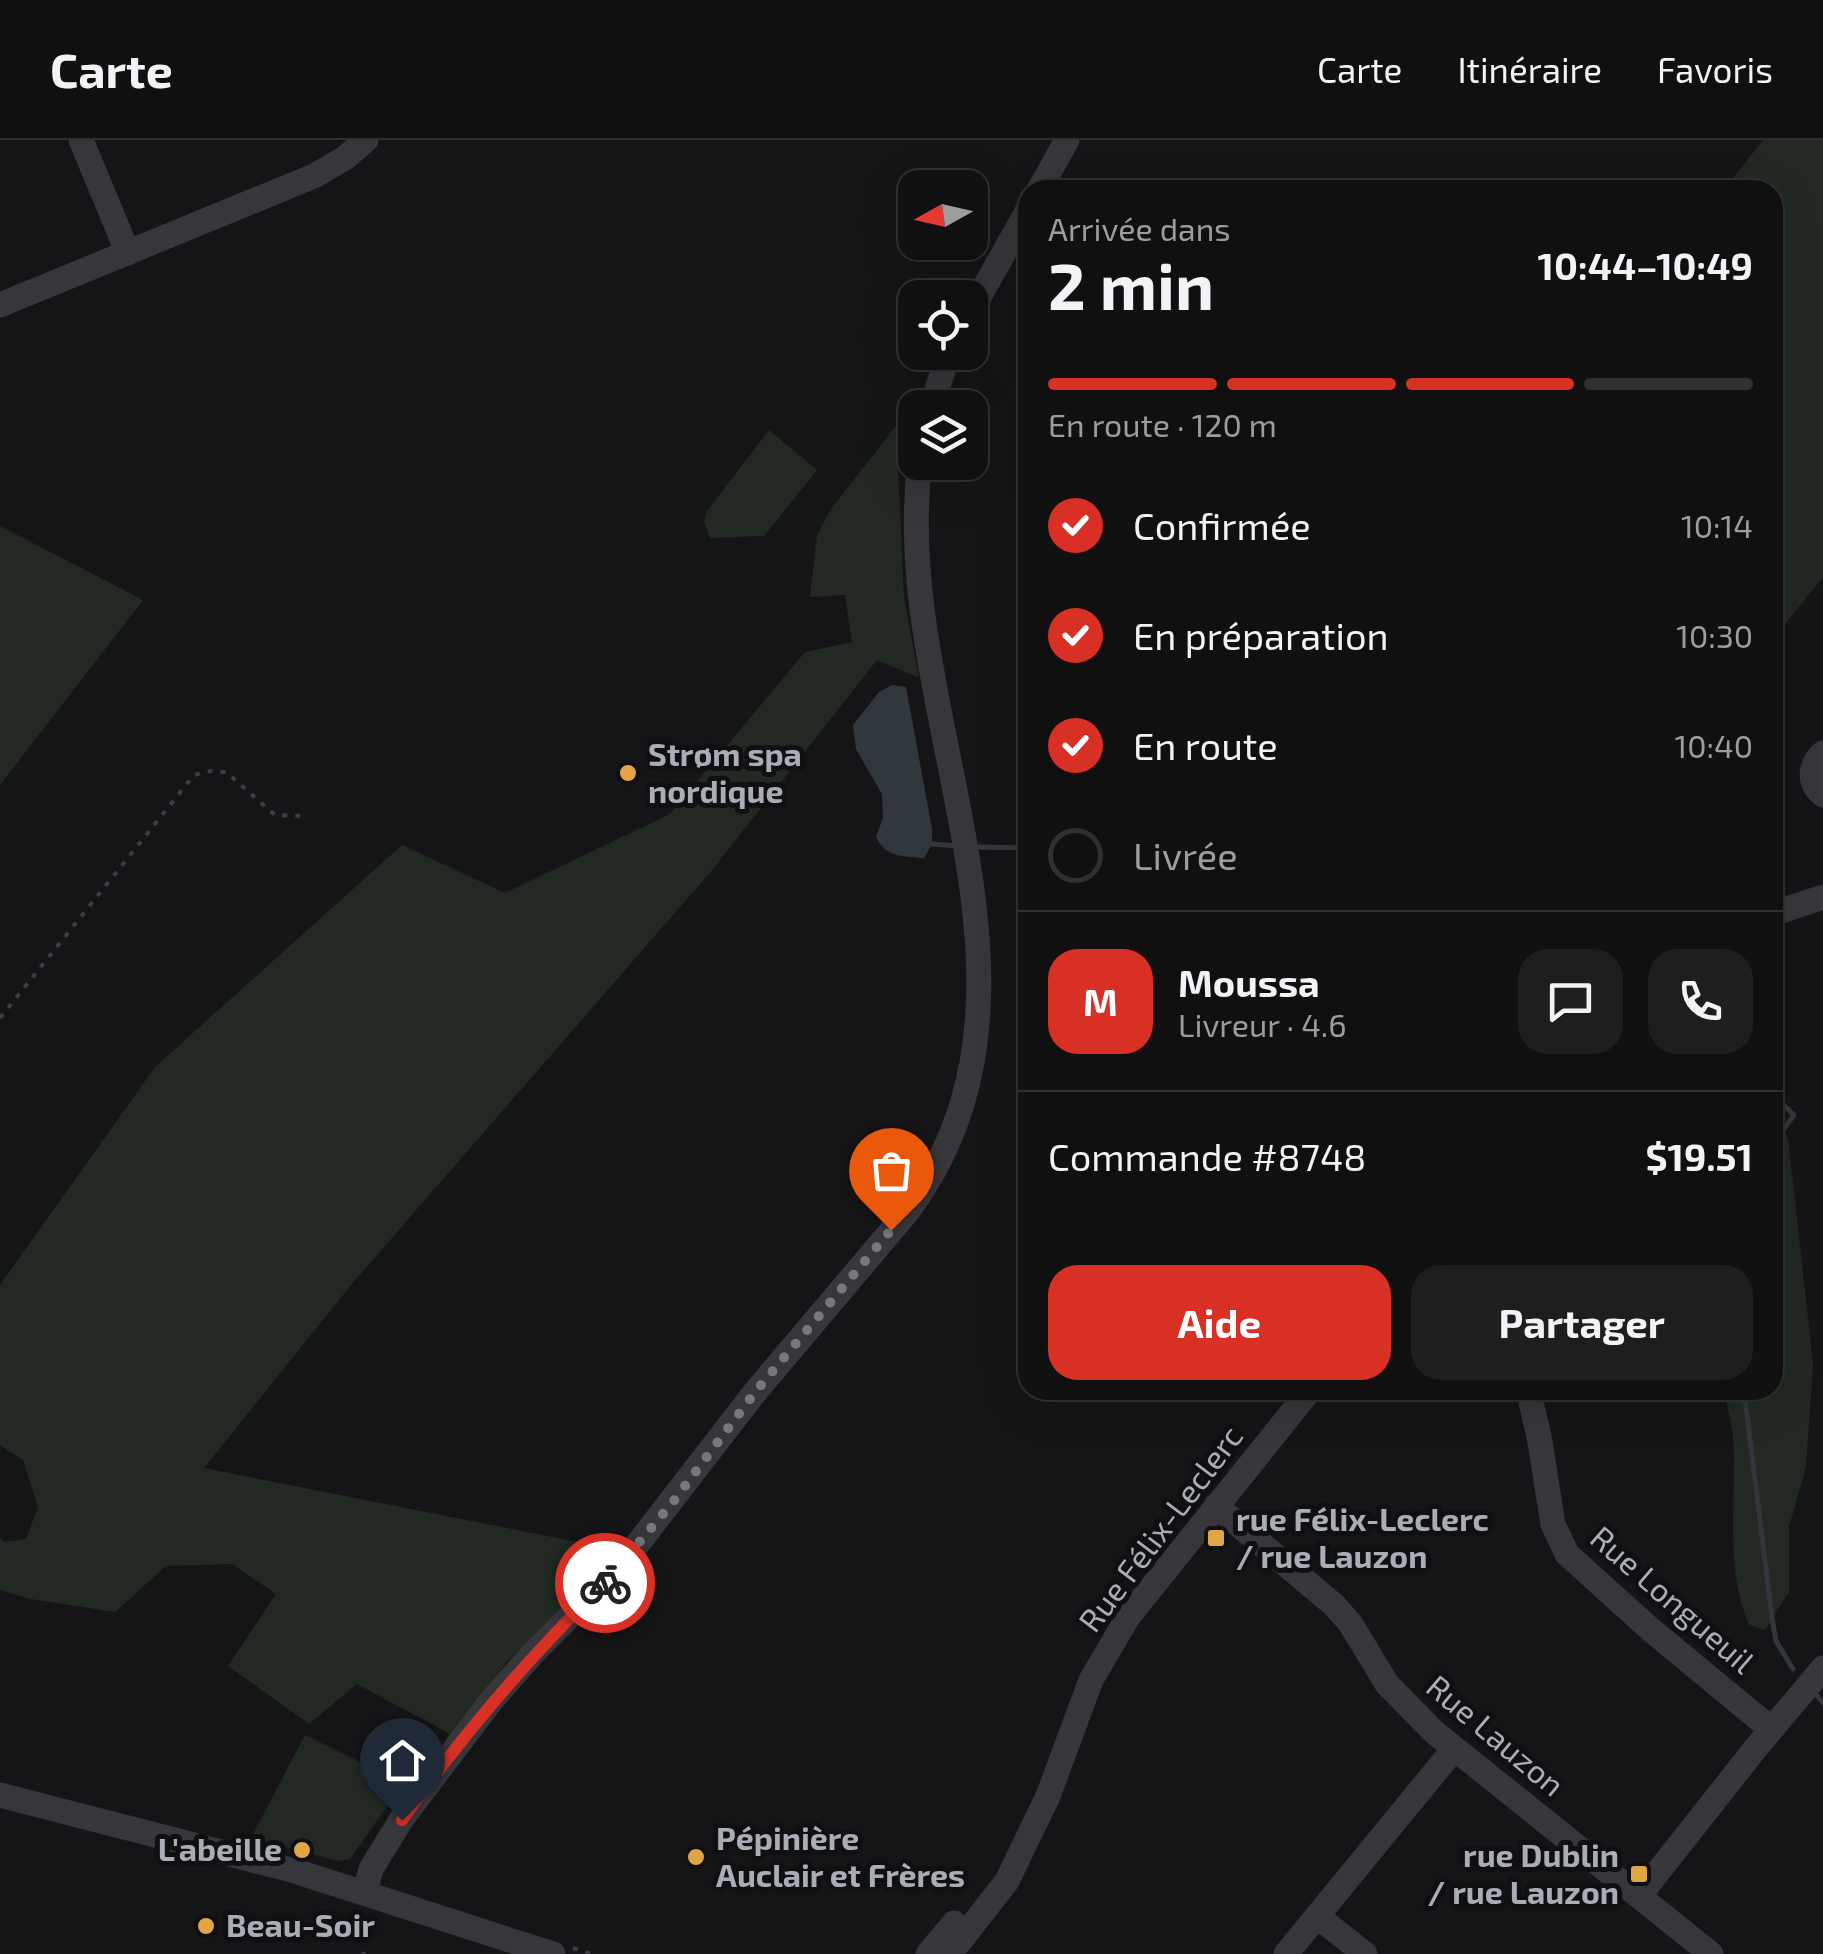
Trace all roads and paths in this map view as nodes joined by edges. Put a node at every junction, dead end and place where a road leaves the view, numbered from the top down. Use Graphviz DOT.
graph roads {
  1 [pos="81,140"];
  2 [pos="366,140"];
  3 [pos="1067,140"];
  4 [pos="1045,180"];
  5 [pos="1018,228"];
  6 [pos="128,253"];
  7 [pos="988,281"];
  8 [pos="0,306"];
  9 [pos="918,480"];
  10 [pos="1823,753"];
  11 [pos="1823,795"];
  12 [pos="305,816"];
  13 [pos="1823,896"];
  14 [pos="1783,910"];
  15 [pos="0,1018"];
  16 [pos="1302,1400"];
  17 [pos="1530,1400"];
  18 [pos="1216,1506"];
  19 [pos="1823,1668"];
  20 [pos="1770,1729"];
  21 [pos="1454,1750"];
  22 [pos="0,1795"];
  23 [pos="1034,1827"];
  24 [pos="364,1892"];
  25 [pos="1640,1896"];
  26 [pos="1317,1916"];
  27 [pos="553,1954"];
  28 [pos="928,1954"];
  29 [pos="950,1954"];
  30 [pos="1286,1954"];
  31 [pos="1364,1954"];
  32 [pos="1712,1954"];
  1 -- 6 [label="street"];
  2 -- 6 [label="street"];
  3 -- 4 [label="street"];
  5 -- 7 [label="street"];
  6 -- 8 [label="street"];
  9 -- 24 [label="street"];
  10 -- 11 [label="street"];
  12 -- 15 [label="path"];
  13 -- 14 [label="street"];
  16 -- 18 [label="street, Rue Félix-Leclerc"];
  17 -- 20 [label="street, Rue Longueuil"];
  18 -- 21 [label="street, Rue Lauzon"];
  18 -- 23 [label="street, Rue Félix-Leclerc"];
  19 -- 20 [label="street"];
  20 -- 25 [label="street"];
  21 -- 25 [label="street, Rue Lauzon"];
  21 -- 26 [label="street"];
  22 -- 24 [label="street"];
  23 -- 28 [label="street, Rue Félix-Leclerc"];
  23 -- 29 [label="street, Rue Félix-Leclerc"];
  24 -- 27 [label="street"];
  25 -- 32 [label="street, Rue Lauzon"];
  26 -- 30 [label="street"];
  26 -- 31 [label="street"];
}
